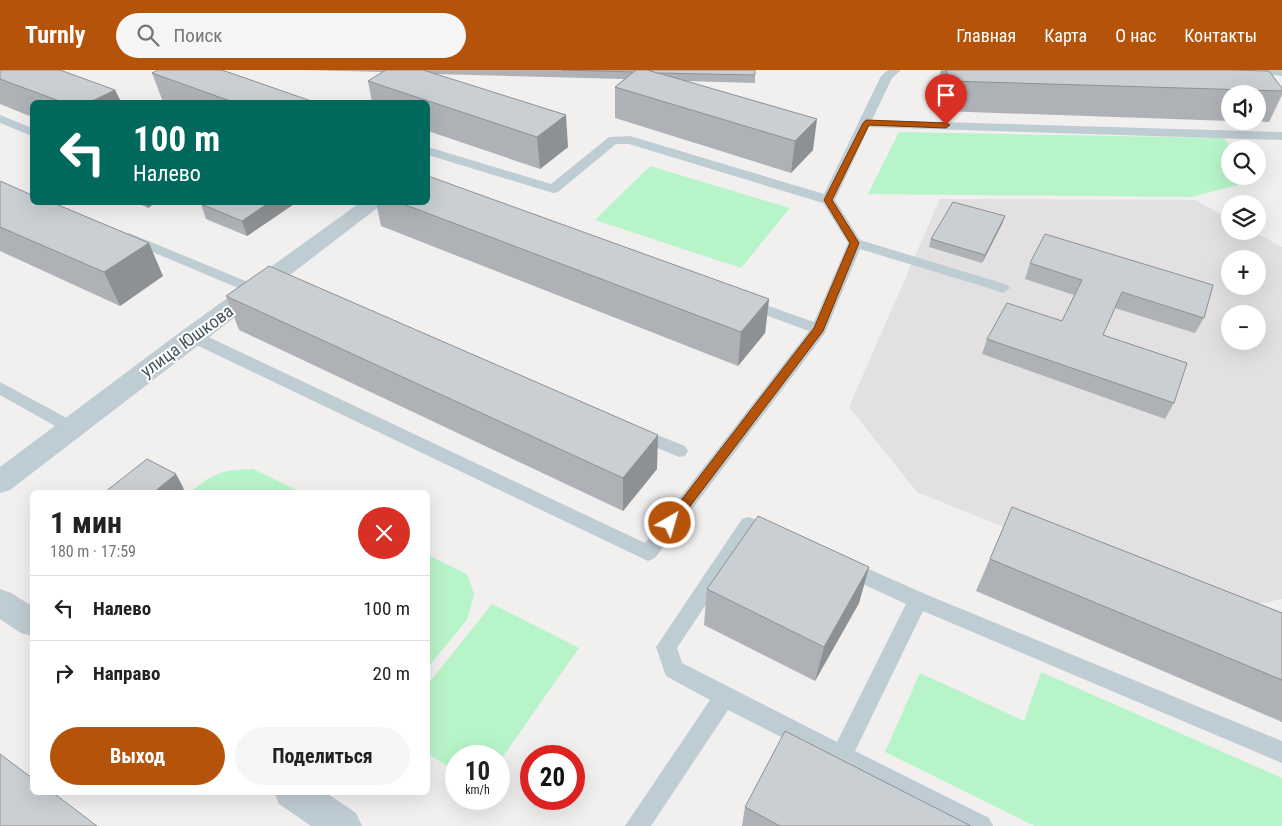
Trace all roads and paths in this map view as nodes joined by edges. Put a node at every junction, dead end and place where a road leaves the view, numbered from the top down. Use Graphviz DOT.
graph roads {
  1 [pos="895,70"];
  2 [pos="1272,70"];
  3 [pos="1282,71"];
  4 [pos="0,119"];
  5 [pos="866,123"];
  6 [pos="30,131"];
  7 [pos="1282,136"];
  8 [pos="430,152"];
  9 [pos="828,200"];
  10 [pos="371,205"];
  11 [pos="119,233"];
  12 [pos="854,243"];
  13 [pos="274,284"];
  14 [pos="1003,288"];
  15 [pos="736,299"];
  16 [pos="819,329"];
  17 [pos="192,336"];
  18 [pos="0,388"];
  19 [pos="70,427"];
  20 [pos="625,428"];
  21 [pos="678,451"];
  22 [pos="0,482"];
  23 [pos="784,540"];
  24 [pos="829,560"];
  25 [pos="918,600"];
  26 [pos="0,602"];
  27 [pos="30,622"];
  28 [pos="724,697"];
  29 [pos="1282,752"];
  30 [pos="841,757"];
  31 [pos="296,795"];
  32 [pos="343,826"];
  33 [pos="637,826"];
  34 [pos="981,826"];
  1 -- 5 [label="lane"];
  2 -- 3 [label="street"];
  4 -- 6 [label="lane"];
  5 -- 7 [label="lane"];
  5 -- 9 [label="lane"];
  8 -- 9 [label="lane"];
  9 -- 12 [label="lane"];
  10 -- 13 [label="street, улица Юшкова"];
  11 -- 13 [label="lane"];
  12 -- 14 [label="lane"];
  12 -- 16 [label="lane"];
  13 -- 17 [label="street, улица Юшкова"];
  15 -- 16 [label="lane"];
  16 -- 17 [label="lane"];
  17 -- 19 [label="street, улица Юшкова"];
  18 -- 19 [label="lane"];
  19 -- 22 [label="street, улица Юшкова"];
  20 -- 21 [label="lane"];
  23 -- 28 [label="lane"];
  24 -- 25 [label="lane"];
  25 -- 29 [label="lane"];
  25 -- 30 [label="lane"];
  26 -- 27 [label="street"];
  28 -- 30 [label="lane"];
  28 -- 33 [label="lane"];
  30 -- 34 [label="lane"];
  31 -- 32 [label="street"];
}
